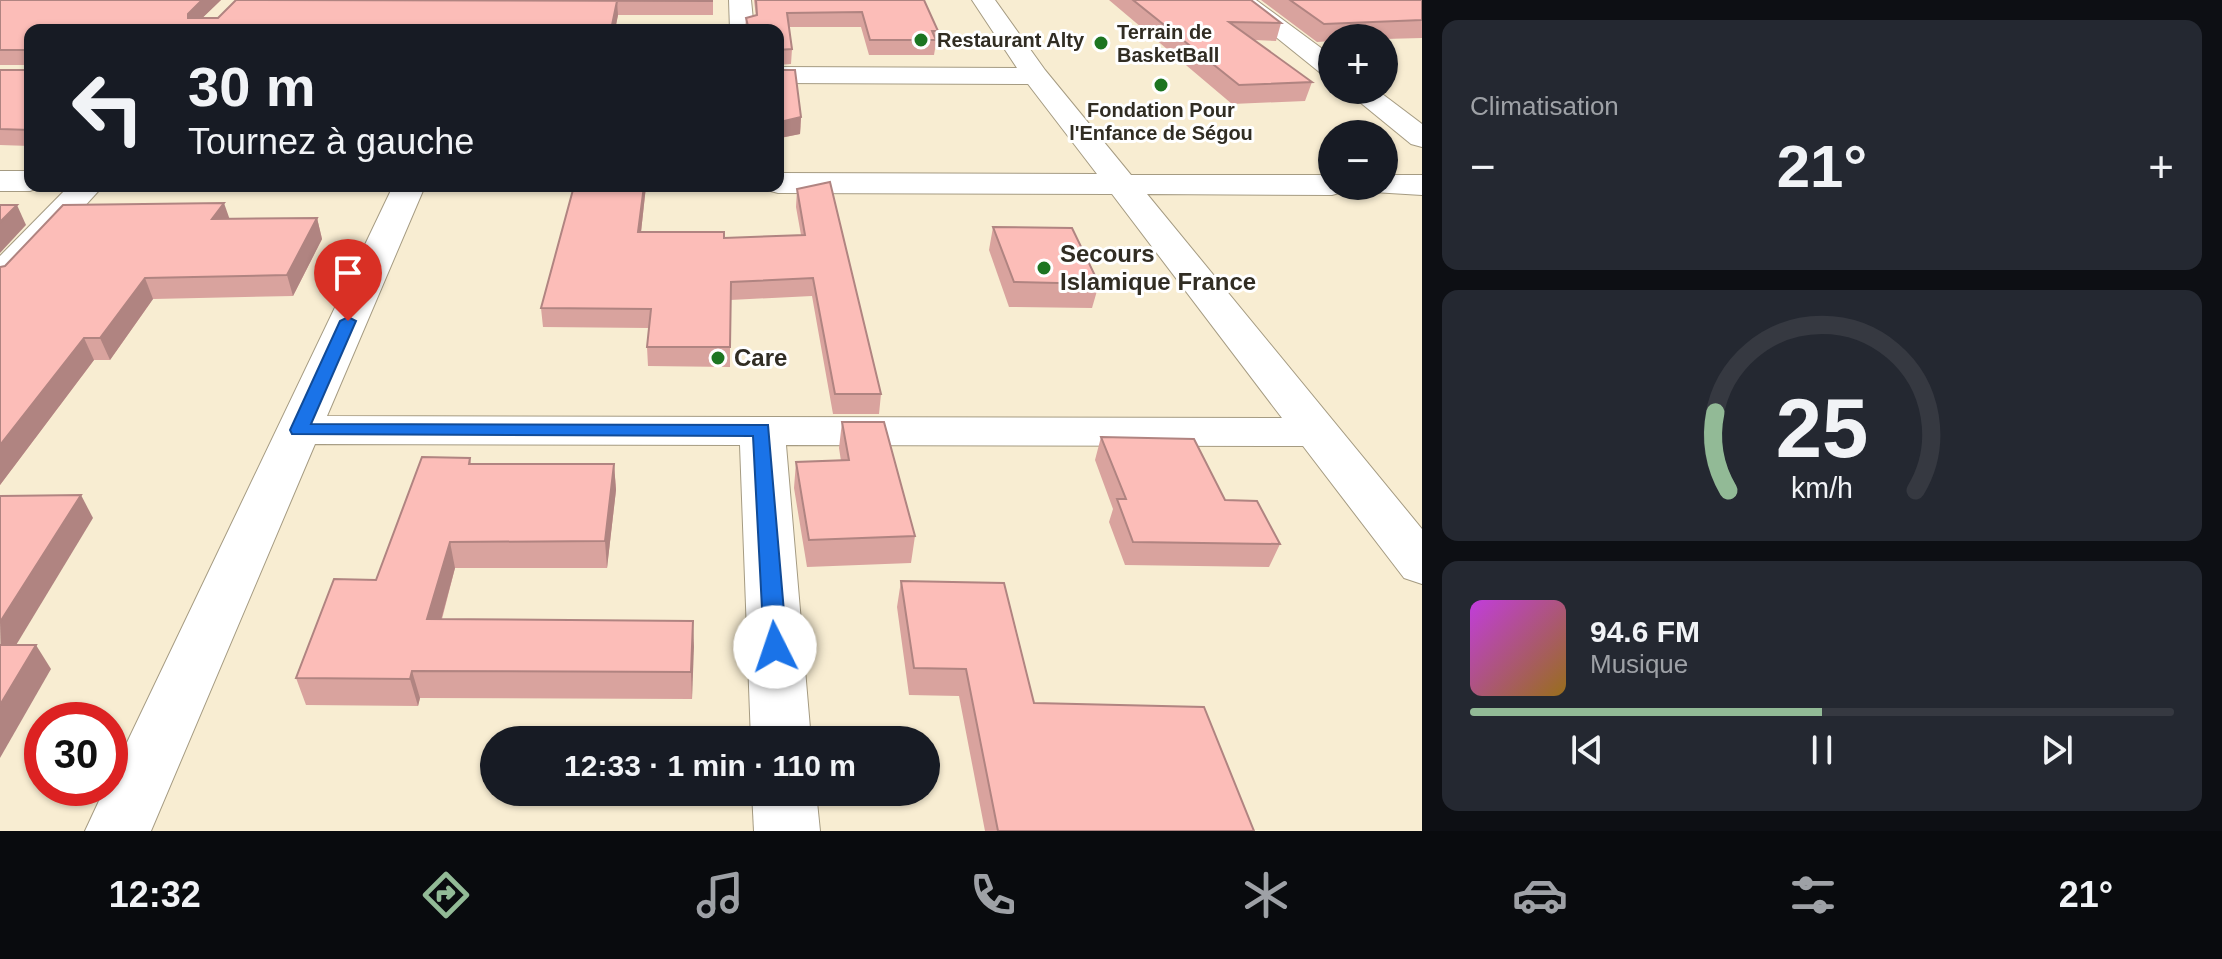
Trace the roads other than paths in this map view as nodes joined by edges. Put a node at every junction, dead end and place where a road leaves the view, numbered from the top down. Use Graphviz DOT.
graph roads {
  1 [pos="740,0"];
  2 [pos="983,0"];
  3 [pos="1241,0"];
  4 [pos="742,24"];
  5 [pos="1318,58"];
  6 [pos="784,75"];
  7 [pos="1036,76"];
  8 [pos="1377,104"];
  9 [pos="1422,138"];
  10 [pos="0,181"];
  11 [pos="24,181"];
  12 [pos="784,183"];
  13 [pos="1318,185"];
  14 [pos="1398,185"];
  15 [pos="1422,185"];
  16 [pos="1125,186"];
  17 [pos="81,192"];
  18 [pos="406,192"];
  19 [pos="0,277"];
  20 [pos="299,430"];
  21 [pos="762,430"];
  22 [pos="1319,432"];
  23 [pos="1422,565"];
  24 [pos="780,726"];
  25 [pos="785,806"];
  26 [pos="118,831"];
  27 [pos="787,831"];
  1 -- 4 [label="street"];
  2 -- 7 [label="street"];
  3 -- 5 [label="street"];
  6 -- 7 [label="street"];
  7 -- 16 [label="street"];
  8 -- 9 [label="street"];
  10 -- 11 [label="street"];
  12 -- 16 [label="street"];
  13 -- 16 [label="street"];
  14 -- 15 [label="street"];
  16 -- 22 [label="street"];
  17 -- 19 [label="street"];
  18 -- 20 [label="street"];
  20 -- 21 [label="street"];
  20 -- 26 [label="street"];
  21 -- 22 [label="street"];
  21 -- 24 [label="street"];
  22 -- 23 [label="street"];
  25 -- 27 [label="street"];
}
